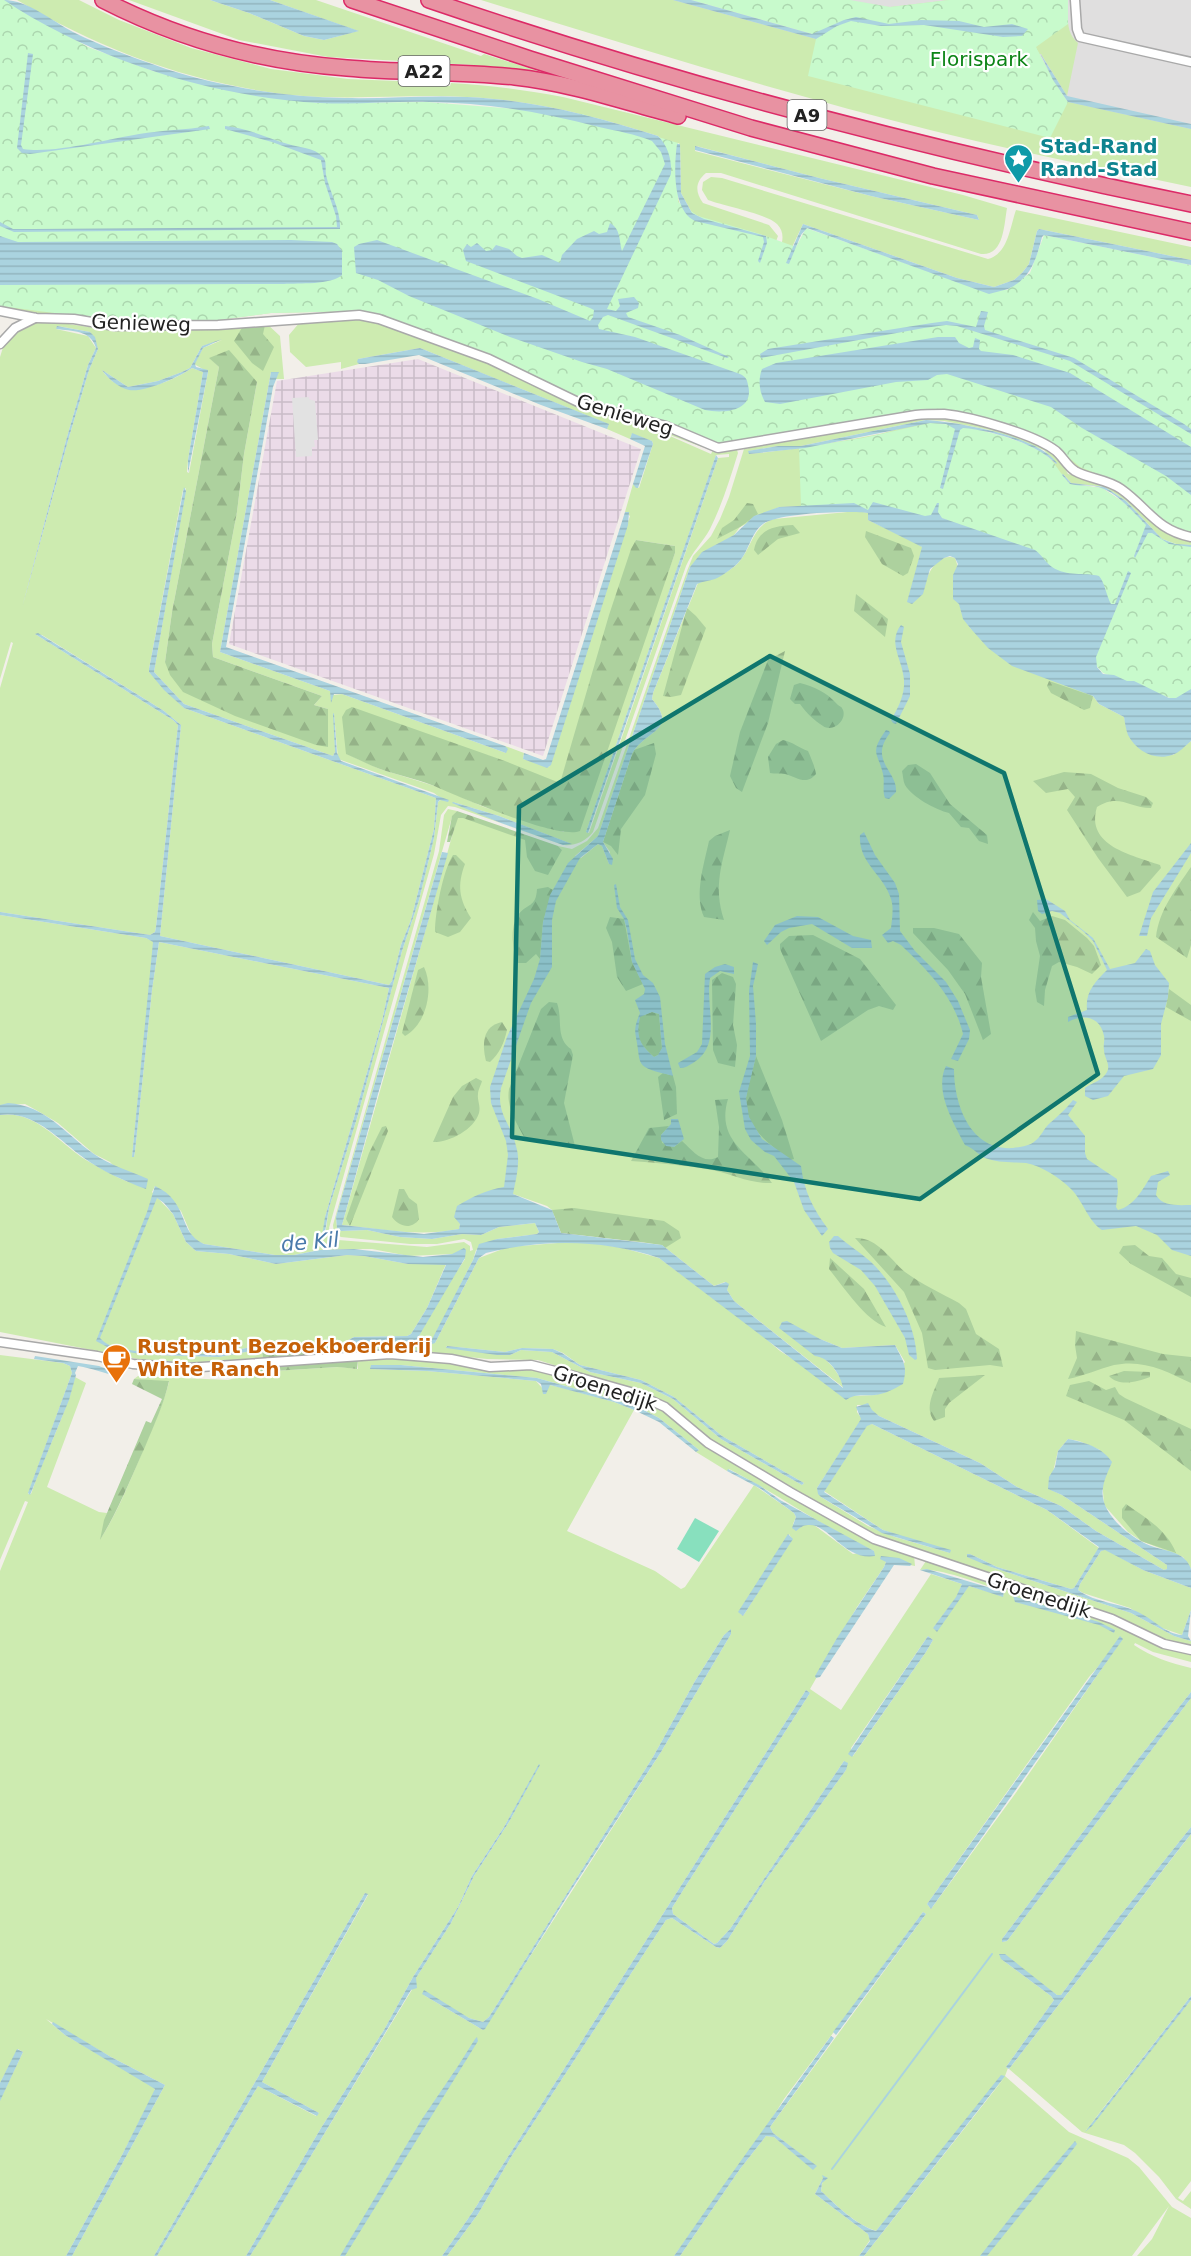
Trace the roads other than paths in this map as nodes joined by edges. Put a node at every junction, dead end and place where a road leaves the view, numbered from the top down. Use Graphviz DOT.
graph roads {
  1 [pos="103,0"];
  2 [pos="352,0"];
  3 [pos="429,0"];
  4 [pos="1075,0"];
  5 [pos="1191,62"];
  6 [pos="751,128"];
  7 [pos="1191,204"];
  8 [pos="1191,232"];
  9 [pos="0,311"];
  10 [pos="36,318"];
  11 [pos="0,344"];
  12 [pos="1191,537"];
  13 [pos="0,1342"];
  14 [pos="1191,1650"];
  1 -- 6 [label="highway, A22"];
  2 -- 6 [label="highway, A9"];
  3 -- 7 [label="highway, A9"];
  4 -- 5 [label="street"];
  6 -- 8 [label="highway, A9"];
  9 -- 10 [label="street, Genieweg"];
  10 -- 11 [label="street"];
  10 -- 12 [label="street, Genieweg"];
  13 -- 14 [label="street, Groenedijk"];
}
